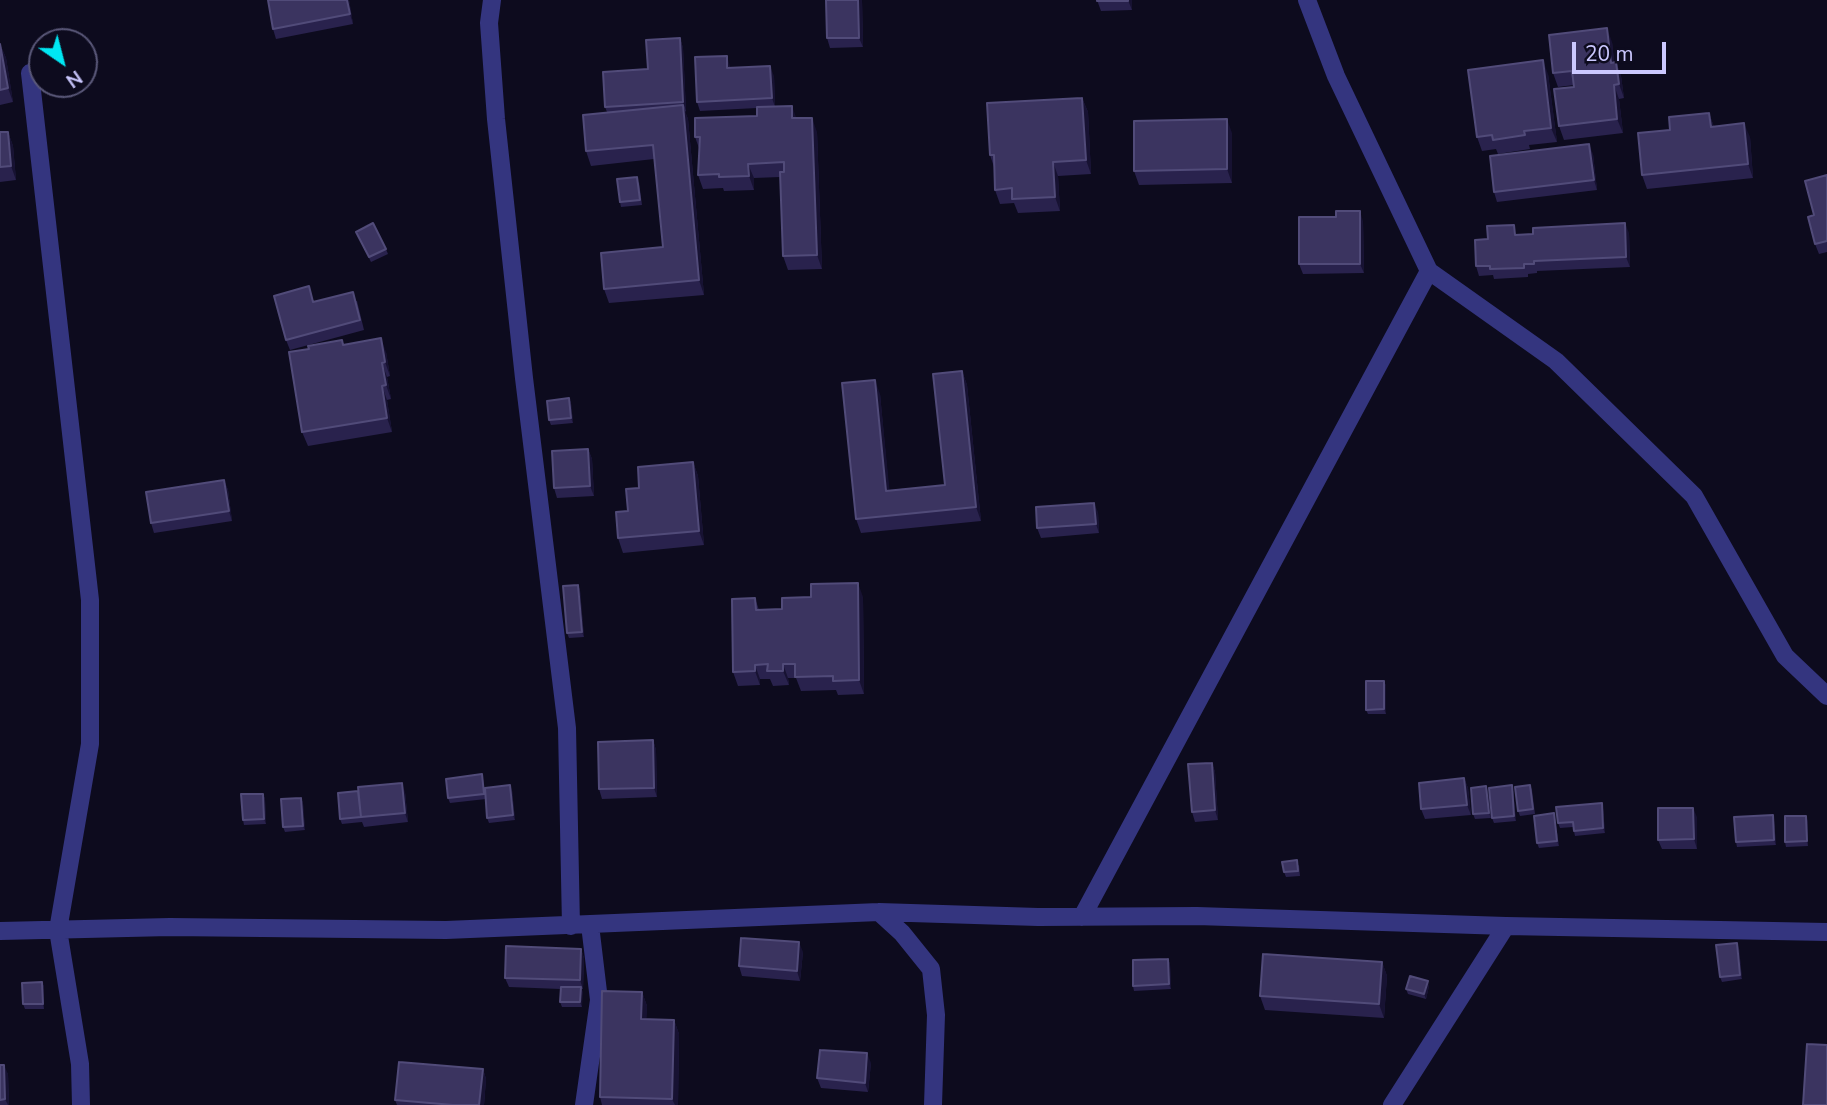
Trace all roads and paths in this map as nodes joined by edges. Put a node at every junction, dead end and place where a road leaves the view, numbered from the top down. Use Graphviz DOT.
graph roads {
  1 [pos="492,0"];
  2 [pos="1307,0"];
  3 [pos="33,98"];
  4 [pos="1429,271"];
  5 [pos="1827,696"];
  6 [pos="879,912"];
  7 [pos="1082,917"];
  8 [pos="590,925"];
  9 [pos="571,926"];
  10 [pos="1506,926"];
  11 [pos="58,930"];
  12 [pos="0,931"];
  13 [pos="1827,932"];
  14 [pos="81,1105"];
  15 [pos="584,1105"];
  16 [pos="933,1105"];
  17 [pos="1392,1105"];
  1 -- 9 [label="street"];
  2 -- 4 [label="street"];
  3 -- 11 [label="street"];
  4 -- 5 [label="street"];
  4 -- 7 [label="street"];
  6 -- 7 [label="street"];
  6 -- 8 [label="street"];
  6 -- 16 [label="street"];
  7 -- 10 [label="street"];
  8 -- 9 [label="street"];
  8 -- 15 [label="street"];
  9 -- 11 [label="street"];
  10 -- 13 [label="street"];
  10 -- 17 [label="street"];
  11 -- 12 [label="street"];
  11 -- 14 [label="street"];
}
